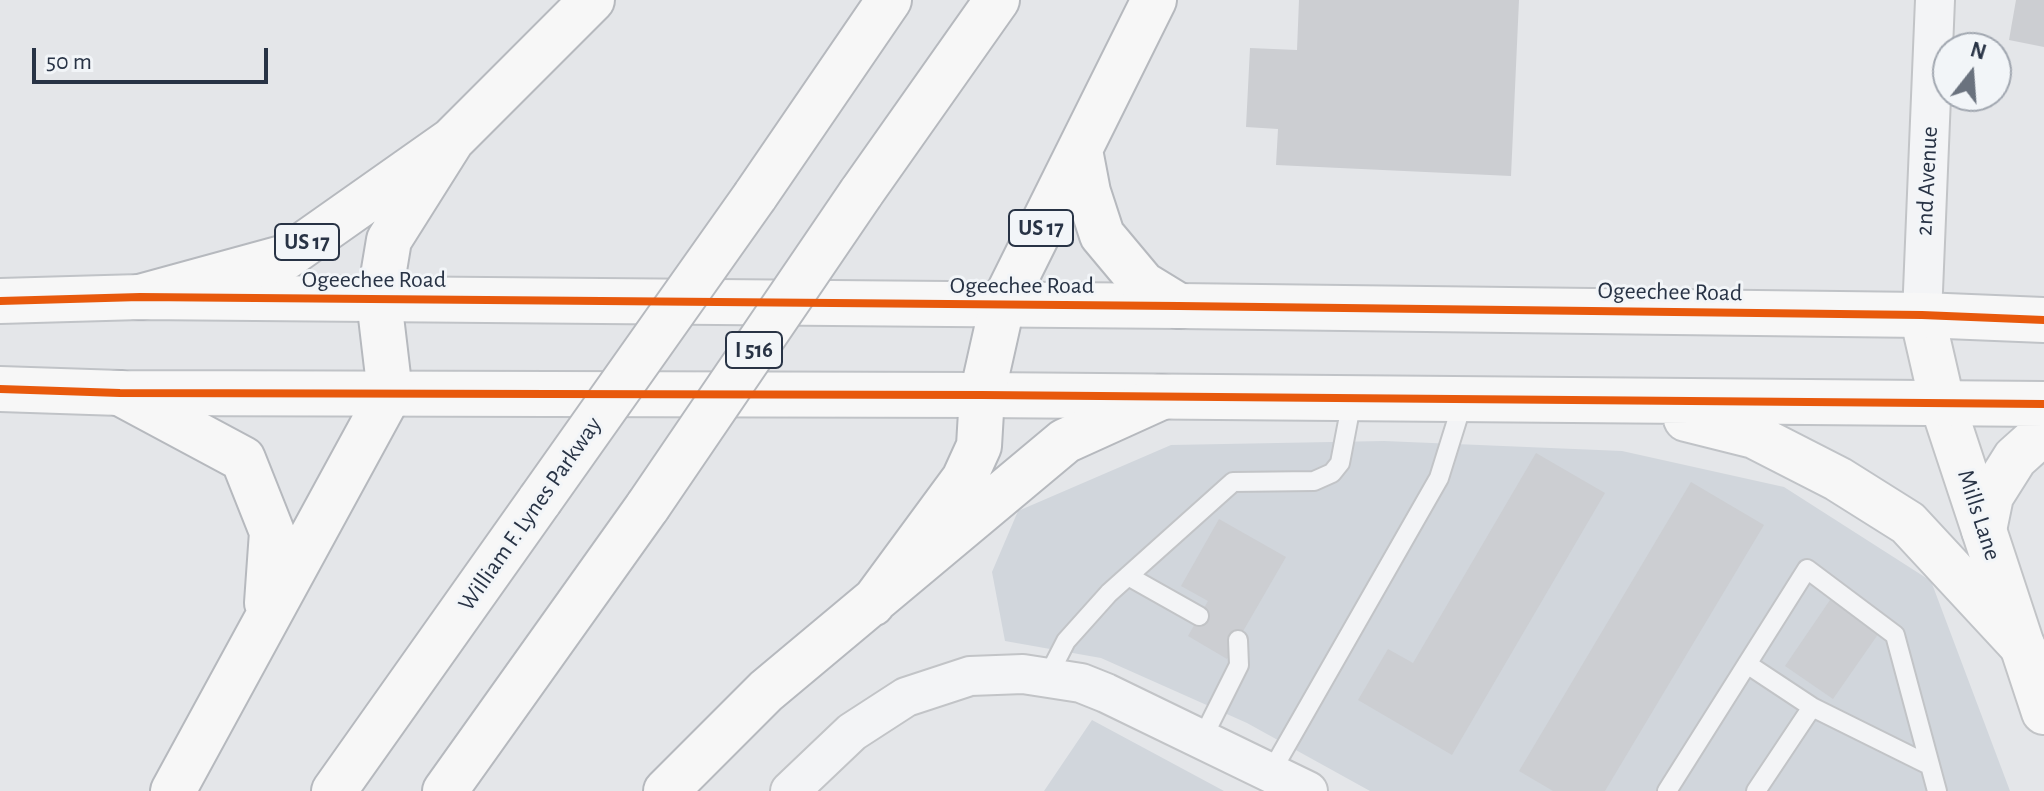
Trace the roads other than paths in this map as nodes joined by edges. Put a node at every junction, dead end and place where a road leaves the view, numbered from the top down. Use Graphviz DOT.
graph roads {
  1 [pos="592,0"];
  2 [pos="889,0"];
  3 [pos="997,0"];
  4 [pos="1154,0"];
  5 [pos="1935,0"];
  6 [pos="452,140"];
  7 [pos="1080,150"];
  8 [pos="140,297"];
  9 [pos="379,300"];
  10 [pos="0,301"];
  11 [pos="1002,306"];
  12 [pos="1179,306"];
  13 [pos="1922,315"];
  14 [pos="2044,320"];
  15 [pos="0,389"];
  16 [pos="120,393"];
  17 [pos="390,393"];
  18 [pos="982,395"];
  19 [pos="1162,397"];
  20 [pos="1352,400"];
  21 [pos="1610,400"];
  22 [pos="1463,401"];
  23 [pos="2044,404"];
  24 [pos="1943,406"];
  25 [pos="2044,432"];
  26 [pos="1984,530"];
  27 [pos="1128,576"];
  28 [pos="872,604"];
  29 [pos="1199,616"];
  30 [pos="265,619"];
  31 [pos="1238,640"];
  32 [pos="2034,641"];
  33 [pos="1747,664"];
  34 [pos="1048,676"];
  35 [pos="1812,707"];
  36 [pos="2044,712"];
  37 [pos="1202,739"];
  38 [pos="1929,765"];
  39 [pos="1296,786"];
  40 [pos="173,791"];
  41 [pos="334,791"];
  42 [pos="445,791"];
  43 [pos="666,791"];
  44 [pos="790,791"];
  45 [pos="1667,791"];
  46 [pos="1756,791"];
  47 [pos="1937,791"];
  1 -- 6 [label="main road, US 17"];
  2 -- 41 [label="main road, William F. Lynes Parkway, bridge"];
  3 -- 42 [label="main road, I 516, bridge"];
  4 -- 7 [label="main road, US 17"];
  5 -- 13 [label="street, 2nd Avenue"];
  6 -- 8 [label="main road, US 17"];
  6 -- 9 [label="main road"];
  7 -- 11 [label="main road, US 17"];
  7 -- 12 [label="main road"];
  8 -- 9 [label="main road, Ogeechee Road"];
  8 -- 10 [label="main road, Ogeechee Road / US 17"];
  9 -- 11 [label="main road, Ogeechee Road"];
  9 -- 17 [label="main road"];
  11 -- 12 [label="main road, Ogeechee Road"];
  11 -- 18 [label="main road, US 17"];
  12 -- 13 [label="main road, Ogeechee Road"];
  13 -- 14 [label="main road, Ogeechee Road"];
  13 -- 24 [label="main road, Mills Lane"];
  15 -- 16 [label="main road"];
  16 -- 17 [label="main road"];
  16 -- 30 [label="main road"];
  17 -- 18 [label="main road"];
  17 -- 30 [label="main road"];
  18 -- 19 [label="main road"];
  18 -- 28 [label="main road"];
  19 -- 20 [label="main road"];
  19 -- 28 [label="main road"];
  20 -- 22 [label="main road"];
  20 -- 27 [label="lane"];
  21 -- 22 [label="main road"];
  21 -- 24 [label="main road"];
  21 -- 32 [label="main road"];
  22 -- 39 [label="lane"];
  23 -- 24 [label="main road"];
  24 -- 26 [label="main road, Mills Lane"];
  25 -- 26 [label="main road"];
  26 -- 32 [label="main road, Mills Lane"];
  27 -- 29 [label="lane"];
  27 -- 34 [label="lane"];
  28 -- 43 [label="main road"];
  30 -- 40 [label="main road"];
  31 -- 37 [label="lane"];
  32 -- 36 [label="main road, Mills Lane"];
  33 -- 35 [label="lane"];
  33 -- 38 [label="lane"];
  33 -- 45 [label="lane"];
  34 -- 37 [label="street"];
  34 -- 44 [label="street"];
  35 -- 38 [label="lane"];
  35 -- 46 [label="lane"];
  37 -- 39 [label="street"];
  38 -- 47 [label="lane"];
}
